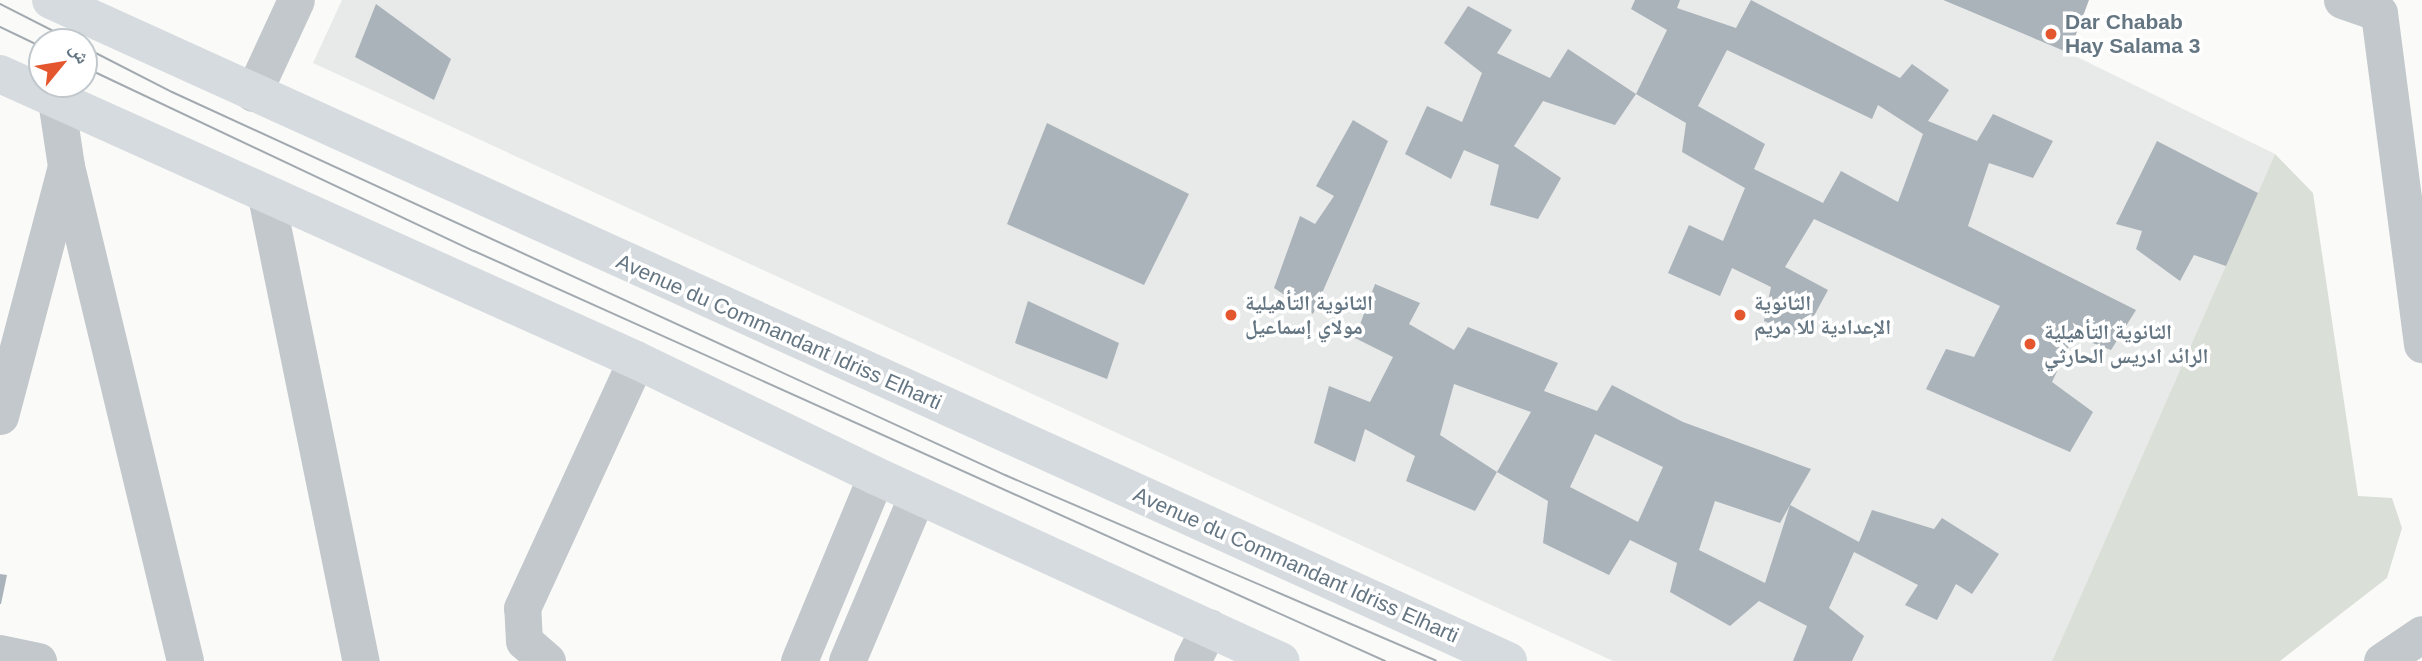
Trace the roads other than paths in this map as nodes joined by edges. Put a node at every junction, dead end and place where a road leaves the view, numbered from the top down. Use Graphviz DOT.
graph roads {
  1 [pos="51,0"];
  2 [pos="296,0"];
  3 [pos="2342,0"];
  4 [pos="2388,7"];
  5 [pos="0,74"];
  6 [pos="253,93"];
  7 [pos="56,100"];
  8 [pos="66,166"];
  9 [pos="266,196"];
  10 [pos="2422,344"];
  11 [pos="636,360"];
  12 [pos="0,416"];
  13 [pos="876,476"];
  14 [pos="918,495"];
  15 [pos="1209,627"];
  16 [pos="2422,634"];
  17 [pos="0,653"];
  18 [pos="38,661"];
  19 [pos="185,661"];
  20 [pos="361,661"];
  21 [pos="547,661"];
  22 [pos="799,661"];
  23 [pos="847,661"];
  24 [pos="1192,661"];
  25 [pos="1281,661"];
  26 [pos="1508,661"];
  27 [pos="2382,661"];
  1 -- 6 [label="main road, Avenue du Commandant Idriss Elharti"];
  2 -- 6 [label="street"];
  3 -- 4 [label="street"];
  4 -- 10 [label="street"];
  5 -- 7 [label="main road"];
  6 -- 26 [label="main road, Avenue du Commandant Idriss Elharti"];
  7 -- 8 [label="street"];
  7 -- 9 [label="main road"];
  8 -- 12 [label="street"];
  8 -- 19 [label="street"];
  9 -- 11 [label="main road"];
  9 -- 20 [label="street"];
  11 -- 13 [label="main road"];
  11 -- 21 [label="street"];
  13 -- 14 [label="main road"];
  13 -- 22 [label="street"];
  14 -- 15 [label="main road"];
  14 -- 23 [label="street"];
  15 -- 24 [label="street"];
  15 -- 25 [label="main road"];
  16 -- 27 [label="street"];
  17 -- 18 [label="street"];
}
